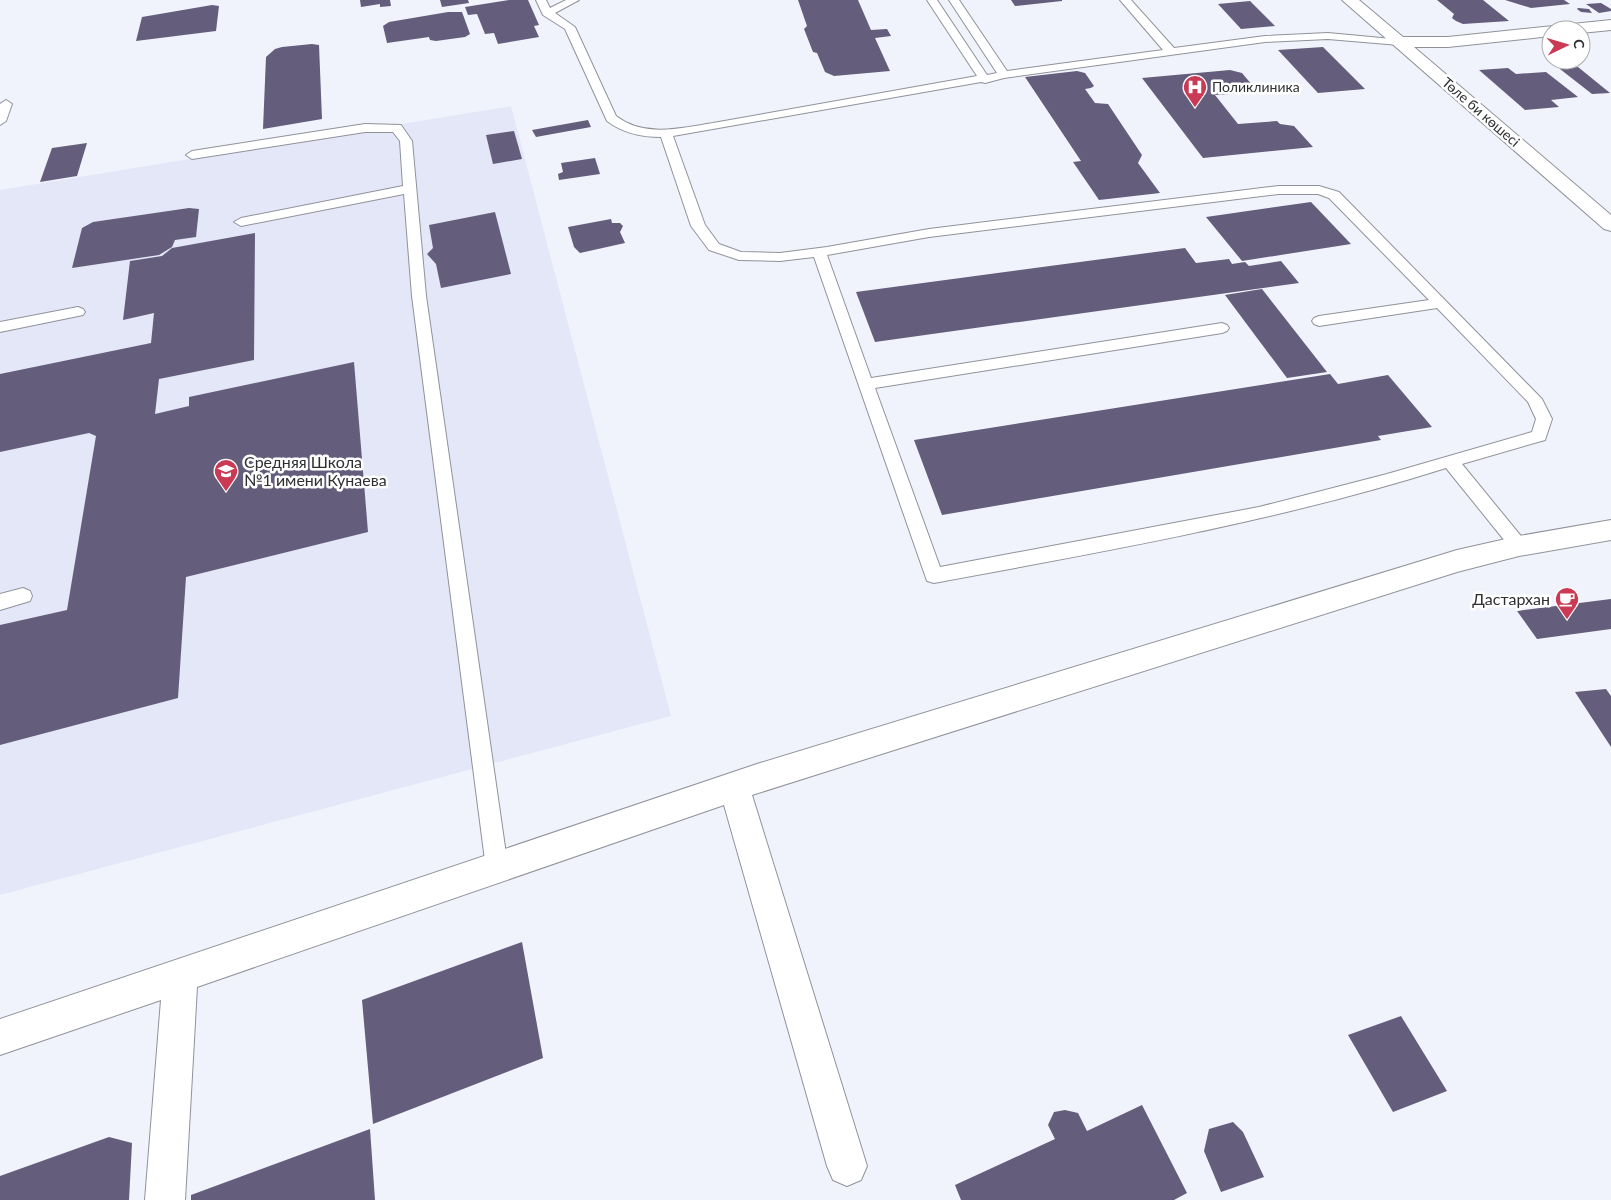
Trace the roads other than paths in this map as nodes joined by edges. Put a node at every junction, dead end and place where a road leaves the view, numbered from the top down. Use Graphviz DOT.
graph roads {
  1 [pos="541,0"];
  2 [pos="574,0"];
  3 [pos="932,0"];
  4 [pos="954,0"];
  5 [pos="1125,0"];
  6 [pos="1350,0"];
  7 [pos="547,13"];
  8 [pos="1611,25"];
  9 [pos="1591,27"];
  10 [pos="1541,32"];
  11 [pos="1399,42"];
  12 [pos="1171,52"];
  13 [pos="1004,75"];
  14 [pos="985,80"];
  15 [pos="6,104"];
  16 [pos="0,121"];
  17 [pos="666,133"];
  18 [pos="192,155"];
  19 [pos="410,189"];
  20 [pos="241,222"];
  21 [pos="1611,225"];
  22 [pos="819,252"];
  23 [pos="1441,303"];
  24 [pos="78,312"];
  25 [pos="1319,322"];
  26 [pos="0,327"];
  27 [pos="1222,328"];
  28 [pos="866,384"];
  29 [pos="1450,461"];
  30 [pos="1611,530"];
  31 [pos="1519,546"];
  32 [pos="24,596"];
  33 [pos="0,602"];
  34 [pos="734,787"];
  35 [pos="497,868"];
  36 [pos="180,976"];
  37 [pos="0,1037"];
  38 [pos="847,1166"];
  39 [pos="165,1200"];
  1 -- 7 [label="lane"];
  2 -- 7 [label="lane"];
  3 -- 14 [label="lane"];
  4 -- 13 [label="lane"];
  5 -- 12 [label="lane"];
  6 -- 11 [label="street, Төле би көшесі"];
  7 -- 17 [label="lane"];
  8 -- 9 [label="street"];
  10 -- 11 [label="street"];
  11 -- 12 [label="lane"];
  11 -- 21 [label="street, Төле би көшесі"];
  12 -- 13 [label="lane"];
  13 -- 14 [label="lane"];
  14 -- 17 [label="lane"];
  15 -- 16 [label="lane"];
  17 -- 22 [label="lane"];
  18 -- 19 [label="lane"];
  19 -- 20 [label="lane"];
  19 -- 35 [label="lane"];
  22 -- 23 [label="lane"];
  22 -- 28 [label="lane"];
  23 -- 25 [label="lane"];
  23 -- 29 [label="lane"];
  24 -- 26 [label="lane"];
  27 -- 28 [label="lane"];
  28 -- 29 [label="lane"];
  29 -- 31 [label="lane"];
  30 -- 31 [label="street"];
  31 -- 34 [label="street"];
  32 -- 33 [label="lane"];
  34 -- 35 [label="street"];
  34 -- 38 [label="street"];
  35 -- 36 [label="street"];
  36 -- 37 [label="street"];
  36 -- 39 [label="street"];
}
